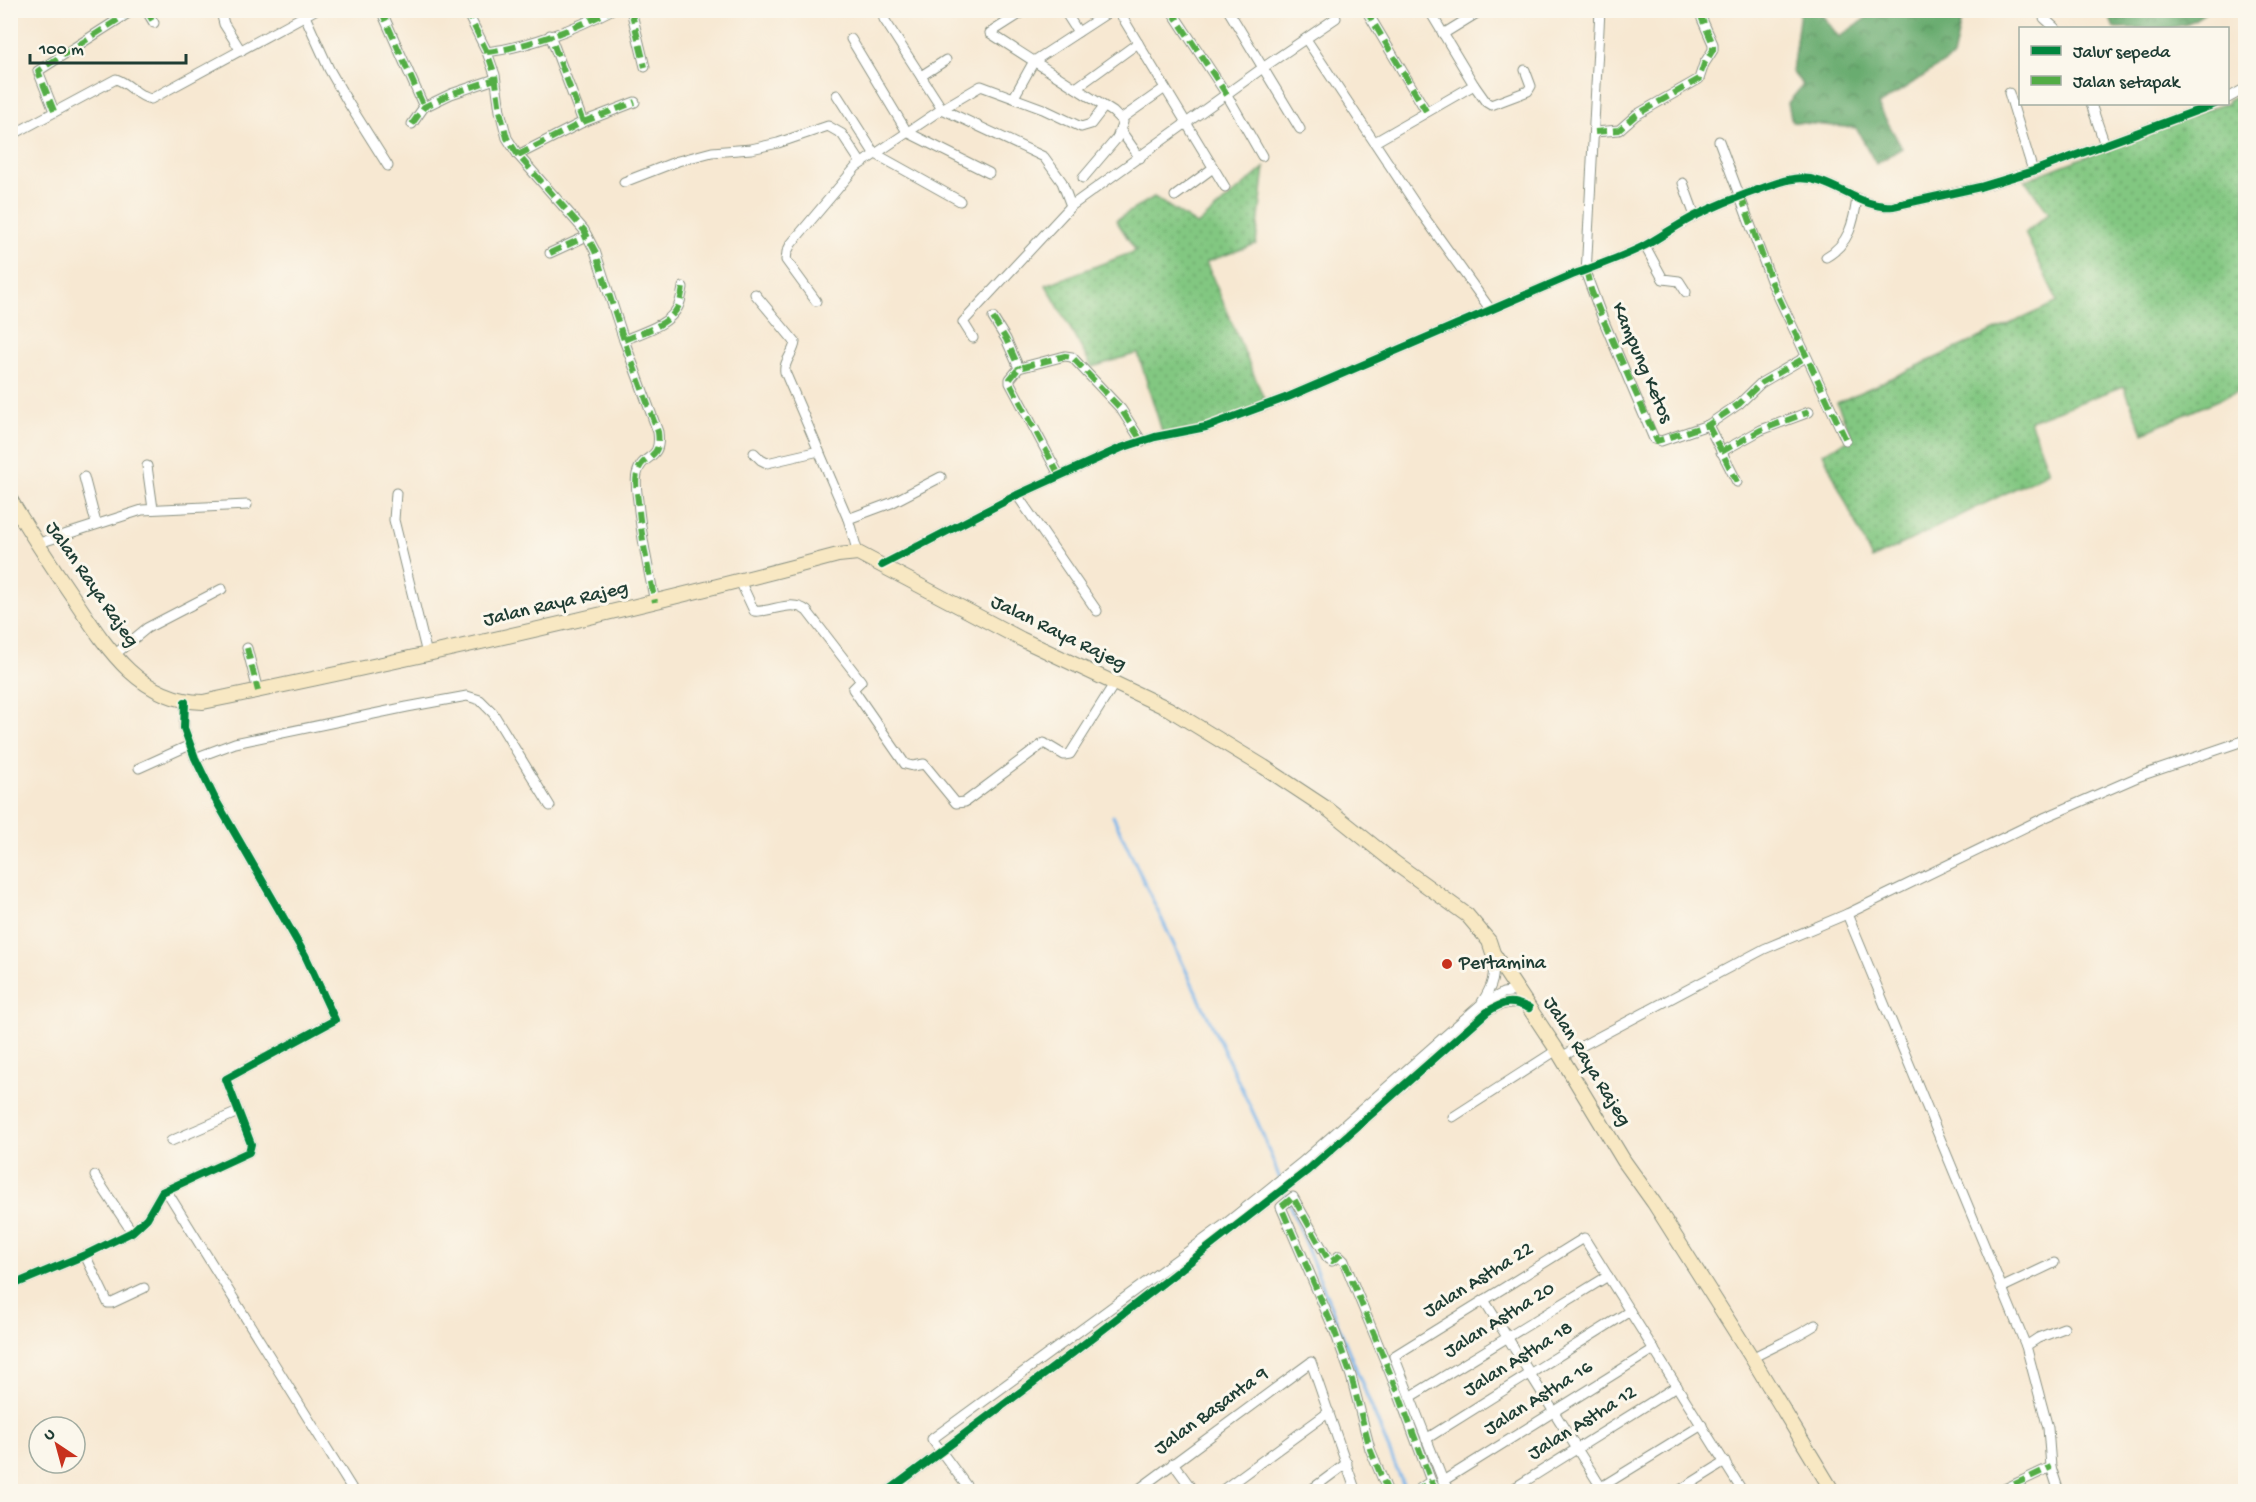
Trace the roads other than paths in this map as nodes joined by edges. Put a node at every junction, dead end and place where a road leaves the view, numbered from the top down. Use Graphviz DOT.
graph roads {
  1 [pos="133,10"];
  2 [pos="146,10"];
  3 [pos="315,10"];
  4 [pos="381,10"];
  5 [pos="466,10"];
  6 [pos="611,10"];
  7 [pos="631,10"];
  8 [pos="886,10"];
  9 [pos="1026,10"];
  10 [pos="1064,10"];
  11 [pos="1112,10"];
  12 [pos="1118,10"];
  13 [pos="1171,10"];
  14 [pos="1228,10"];
  15 [pos="1366,10"];
  16 [pos="1429,10"];
  17 [pos="1482,10"];
  18 [pos="1600,10"];
  19 [pos="1702,10"];
  20 [pos="222,12"];
  21 [pos="303,13"];
  22 [pos="1336,18"];
  23 [pos="2044,18"];
  24 [pos="154,23"];
  25 [pos="2054,27"];
  26 [pos="1078,32"];
  27 [pos="1443,34"];
  28 [pos="550,35"];
  29 [pos="851,39"];
  30 [pos="1306,39"];
  31 [pos="1137,43"];
  32 [pos="241,51"];
  33 [pos="486,52"];
  34 [pos="946,60"];
  35 [pos="1034,61"];
  36 [pos="645,67"];
  37 [pos="1263,67"];
  38 [pos="1525,70"];
  39 [pos="921,76"];
  40 [pos="495,79"];
  41 [pos="1474,84"];
  42 [pos="1076,88"];
  43 [pos="1165,88"];
  44 [pos="2246,88"];
  45 [pos="2009,93"];
  46 [pos="837,95"];
  47 [pos="1227,95"];
  48 [pos="1014,97"];
  49 [pos="2229,97"];
  50 [pos="635,102"];
  51 [pos="2091,105"];
  52 [pos="2212,105"];
  53 [pos="424,107"];
  54 [pos="1104,107"];
  55 [pos="942,109"];
  56 [pos="1425,109"];
  57 [pos="54,111"];
  58 [pos="1121,119"];
  59 [pos="583,122"];
  60 [pos="1187,123"];
  61 [pos="412,124"];
  62 [pos="1300,129"];
  63 [pos="1121,131"];
  64 [pos="907,132"];
  65 [pos="1595,132"];
  66 [pos="10,136"];
  67 [pos="1719,141"];
  68 [pos="1375,142"];
  69 [pos="2105,145"];
  70 [pos="874,153"];
  71 [pos="518,155"];
  72 [pos="1262,156"];
  73 [pos="1140,158"];
  74 [pos="861,163"];
  75 [pos="388,166"];
  76 [pos="1214,168"];
  77 [pos="2033,171"];
  78 [pos="989,173"];
  79 [pos="1083,178"];
  80 [pos="624,182"];
  81 [pos="1683,183"];
  82 [pos="1225,187"];
  83 [pos="1175,196"];
  84 [pos="1741,196"];
  85 [pos="1857,198"];
  86 [pos="960,201"];
  87 [pos="1071,206"];
  88 [pos="1695,216"];
  89 [pos="587,236"];
  90 [pos="1645,246"];
  91 [pos="550,253"];
  92 [pos="1826,257"];
  93 [pos="1586,270"];
  94 [pos="683,287"];
  95 [pos="1686,292"];
  96 [pos="756,294"];
  97 [pos="816,301"];
  98 [pos="1490,309"];
  99 [pos="993,318"];
  100 [pos="973,338"];
  101 [pos="624,340"];
  102 [pos="1806,357"];
  103 [pos="1019,368"];
  104 [pos="1809,412"];
  105 [pos="1708,425"];
  106 [pos="1846,440"];
  107 [pos="1142,441"];
  108 [pos="819,452"];
  109 [pos="1721,452"];
  110 [pos="754,453"];
  111 [pos="147,466"];
  112 [pos="1059,476"];
  113 [pos="84,477"];
  114 [pos="941,477"];
  115 [pos="1737,482"];
  116 [pos="396,493"];
  117 [pos="1017,495"];
  118 [pos="10,500"];
  119 [pos="247,505"];
  120 [pos="153,509"];
  121 [pos="848,519"];
  122 [pos="96,524"];
  123 [pos="36,544"];
  124 [pos="858,553"];
  125 [pos="882,565"];
  126 [pos="740,581"];
  127 [pos="222,589"];
  128 [pos="655,602"];
  129 [pos="1097,611"];
  130 [pos="248,648"];
  131 [pos="428,654"];
  132 [pos="113,656"];
  133 [pos="1114,684"];
  134 [pos="258,691"];
  135 [pos="184,702"];
  136 [pos="2246,740"];
  137 [pos="190,745"];
  138 [pos="195,758"];
  139 [pos="140,768"];
  140 [pos="550,806"];
  141 [pos="1846,914"];
  142 [pos="1493,953"];
  143 [pos="1518,991"];
  144 [pos="1479,1006"];
  145 [pos="1529,1008"];
  146 [pos="1559,1054"];
  147 [pos="238,1112"];
  148 [pos="1453,1117"];
  149 [pos="171,1141"];
  150 [pos="95,1176"];
  151 [pos="166,1190"];
  152 [pos="132,1232"];
  153 [pos="85,1255"];
  154 [pos="2054,1263"];
  155 [pos="1608,1276"];
  156 [pos="10,1286"];
  157 [pos="144,1288"];
  158 [pos="2001,1288"];
  159 [pos="1484,1300"];
  160 [pos="1630,1311"];
  161 [pos="1815,1324"];
  162 [pos="2064,1328"];
  163 [pos="1508,1337"];
  164 [pos="2026,1346"];
  165 [pos="1654,1349"];
  166 [pos="1752,1358"];
  167 [pos="1530,1374"];
  168 [pos="1677,1386"];
  169 [pos="1410,1398"];
  170 [pos="1554,1411"];
  171 [pos="1329,1412"];
  172 [pos="1702,1425"];
  173 [pos="1426,1438"];
  174 [pos="1577,1448"];
  175 [pos="941,1451"];
  176 [pos="1725,1462"];
  177 [pos="1173,1463"];
  178 [pos="1347,1463"];
  179 [pos="2051,1467"];
  180 [pos="1431,1481"];
  181 [pos="1443,1481"];
  182 [pos="1599,1490"];
  183 [pos="354,1491"];
  184 [pos="887,1491"];
  185 [pos="971,1491"];
  186 [pos="1135,1491"];
  187 [pos="1194,1491"];
  188 [pos="1220,1491"];
  189 [pos="1308,1491"];
  190 [pos="1356,1491"];
  191 [pos="1388,1491"];
  192 [pos="1415,1491"];
  193 [pos="1437,1491"];
  194 [pos="1450,1491"];
  195 [pos="1508,1491"];
  196 [pos="1677,1491"];
  197 [pos="1743,1491"];
  198 [pos="1833,1491"];
  199 [pos="1998,1491"];
  200 [pos="2059,1491"];
  1 -- 57 [label="street"];
  2 -- 24 [label="street"];
  3 -- 21 [label="street"];
  4 -- 53 [label="street"];
  5 -- 33 [label="street"];
  6 -- 28 [label="street"];
  7 -- 36 [label="street"];
  8 -- 39 [label="street"];
  9 -- 35 [label="street"];
  10 -- 26 [label="street"];
  11 -- 26 [label="street"];
  12 -- 31 [label="street"];
  13 -- 47 [label="street"];
  14 -- 37 [label="street"];
  15 -- 56 [label="street"];
  16 -- 27 [label="street"];
  17 -- 27 [label="street"];
  18 -- 65 [label="street"];
  19 -- 65 [label="street"];
  20 -- 32 [label="street"];
  21 -- 32 [label="street"];
  21 -- 75 [label="street"];
  22 -- 30 [label="street"];
  23 -- 25 [label="street"];
  26 -- 35 [label="street"];
  27 -- 41 [label="street"];
  28 -- 33 [label="street"];
  28 -- 59 [label="street"];
  29 -- 64 [label="street"];
  30 -- 37 [label="street"];
  30 -- 68 [label="street"];
  31 -- 42 [label="street"];
  31 -- 43 [label="street"];
  32 -- 57 [label="street"];
  33 -- 40 [label="street"];
  34 -- 39 [label="street"];
  35 -- 42 [label="street"];
  35 -- 48 [label="street"];
  37 -- 47 [label="street"];
  37 -- 62 [label="street"];
  38 -- 41 [label="street"];
  39 -- 55 [label="street"];
  40 -- 53 [label="street"];
  40 -- 71 [label="street"];
  41 -- 56 [label="street"];
  42 -- 54 [label="street"];
  43 -- 58 [label="street"];
  43 -- 60 [label="street"];
  44 -- 49 [label="street"];
  45 -- 77 [label="street"];
  46 -- 70 [label="street"];
  47 -- 60 [label="street"];
  47 -- 72 [label="street"];
  48 -- 54 [label="street"];
  48 -- 55 [label="street"];
  50 -- 59 [label="street"];
  51 -- 69 [label="street"];
  52 -- 69 [label="street"];
  53 -- 61 [label="street"];
  54 -- 58 [label="street"];
  55 -- 64 [label="street"];
  55 -- 87 [label="street"];
  56 -- 68 [label="street"];
  57 -- 66 [label="street"];
  58 -- 63 [label="street"];
  59 -- 71 [label="street"];
  60 -- 73 [label="street"];
  60 -- 76 [label="street"];
  63 -- 73 [label="street"];
  63 -- 79 [label="street"];
  64 -- 70 [label="street"];
  64 -- 78 [label="street"];
  65 -- 93 [label="street"];
  67 -- 84 [label="street"];
  68 -- 98 [label="street"];
  69 -- 77 [label="street"];
  70 -- 74 [label="street"];
  70 -- 86 [label="street"];
  71 -- 89 [label="street"];
  73 -- 87 [label="street"];
  74 -- 80 [label="street"];
  74 -- 97 [label="street"];
  76 -- 82 [label="street"];
  76 -- 83 [label="street"];
  77 -- 85 [label="street"];
  81 -- 88 [label="street"];
  84 -- 85 [label="street"];
  84 -- 88 [label="street"];
  84 -- 102 [label="street"];
  85 -- 92 [label="street"];
  87 -- 100 [label="street"];
  88 -- 90 [label="street"];
  89 -- 91 [label="street"];
  89 -- 101 [label="street"];
  90 -- 93 [label="street"];
  90 -- 95 [label="street"];
  93 -- 98 [label="street"];
  93 -- 105 [label="street, Kampung Ketos"];
  94 -- 101 [label="street"];
  96 -- 108 [label="street"];
  98 -- 107 [label="street"];
  99 -- 103 [label="street"];
  101 -- 128 [label="street"];
  102 -- 105 [label="street, Kampung Ketos"];
  102 -- 106 [label="street"];
  103 -- 107 [label="street"];
  103 -- 112 [label="street"];
  104 -- 109 [label="street"];
  105 -- 109 [label="street"];
  107 -- 112 [label="street"];
  108 -- 110 [label="street"];
  108 -- 121 [label="street"];
  109 -- 115 [label="street"];
  111 -- 120 [label="street"];
  112 -- 117 [label="street"];
  113 -- 122 [label="street"];
  114 -- 121 [label="street"];
  116 -- 131 [label="street"];
  117 -- 125 [label="street"];
  117 -- 129 [label="street"];
  118 -- 123 [label="main road, Jalan Raya Rajeg"];
  119 -- 120 [label="street"];
  120 -- 122 [label="street"];
  121 -- 124 [label="street"];
  122 -- 123 [label="street"];
  123 -- 132 [label="main road, Jalan Raya Rajeg"];
  124 -- 125 [label="main road, Jalan Raya Rajeg"];
  124 -- 126 [label="main road, Jalan Raya Rajeg"];
  125 -- 133 [label="main road, Jalan Raya Rajeg"];
  126 -- 128 [label="main road, Jalan Raya Rajeg"];
  126 -- 133 [label="street"];
  127 -- 132 [label="street"];
  128 -- 131 [label="main road, Jalan Raya Rajeg"];
  130 -- 134 [label="street"];
  131 -- 134 [label="main road, Jalan Raya Rajeg"];
  132 -- 135 [label="main road, Jalan Raya Rajeg"];
  133 -- 142 [label="main road, Jalan Raya Rajeg"];
  134 -- 135 [label="main road, Jalan Raya Rajeg"];
  135 -- 137 [label="street"];
  136 -- 141 [label="street"];
  137 -- 138 [label="street"];
  137 -- 139 [label="street"];
  138 -- 140 [label="street"];
  138 -- 147 [label="street"];
  141 -- 146 [label="street"];
  141 -- 158 [label="street"];
  142 -- 143 [label="main road, Jalan Raya Rajeg"];
  142 -- 144 [label="street"];
  143 -- 144 [label="street"];
  143 -- 145 [label="main road, Jalan Raya Rajeg"];
  144 -- 175 [label="street"];
  145 -- 146 [label="main road, Jalan Raya Rajeg"];
  145 -- 175 [label="street"];
  146 -- 148 [label="street"];
  146 -- 166 [label="main road, Jalan Raya Rajeg"];
  147 -- 149 [label="street"];
  147 -- 151 [label="street"];
  150 -- 152 [label="street"];
  151 -- 152 [label="street"];
  151 -- 183 [label="street"];
  152 -- 153 [label="street"];
  153 -- 156 [label="street"];
  153 -- 157 [label="street"];
  154 -- 158 [label="street"];
  155 -- 159 [label="street, Jalan Astha 22"];
  155 -- 160 [label="street"];
  155 -- 163 [label="street, Jalan Astha 20"];
  158 -- 164 [label="street"];
  159 -- 163 [label="street"];
  159 -- 169 [label="street, Jalan Astha 22"];
  160 -- 165 [label="street"];
  160 -- 167 [label="street, Jalan Astha 18"];
  161 -- 166 [label="street"];
  162 -- 164 [label="street"];
  163 -- 167 [label="street"];
  163 -- 169 [label="street, Jalan Astha 20"];
  164 -- 179 [label="street"];
  165 -- 168 [label="street"];
  165 -- 170 [label="street, Jalan Astha 16"];
  166 -- 198 [label="main road, Jalan Raya Rajeg"];
  167 -- 170 [label="street"];
  167 -- 173 [label="street, Jalan Astha 18"];
  168 -- 172 [label="street"];
  168 -- 174 [label="street, Jalan Astha 12"];
  169 -- 173 [label="street"];
  170 -- 174 [label="street"];
  170 -- 181 [label="street, Jalan Astha 16"];
  171 -- 177 [label="street, Jalan Basanta 9"];
  171 -- 178 [label="street"];
  171 -- 188 [label="street"];
  172 -- 176 [label="street"];
  172 -- 182 [label="street"];
  173 -- 181 [label="street"];
  174 -- 182 [label="street"];
  174 -- 195 [label="street, Jalan Astha 12"];
  175 -- 184 [label="street"];
  175 -- 185 [label="street"];
  176 -- 196 [label="street"];
  176 -- 197 [label="street"];
  177 -- 186 [label="street, Jalan Basanta 9"];
  177 -- 187 [label="street"];
  178 -- 189 [label="street"];
  178 -- 190 [label="street"];
  179 -- 199 [label="street"];
  179 -- 200 [label="street"];
  180 -- 191 [label="street"];
  180 -- 192 [label="street"];
  180 -- 193 [label="street"];
  181 -- 194 [label="street"];
}
